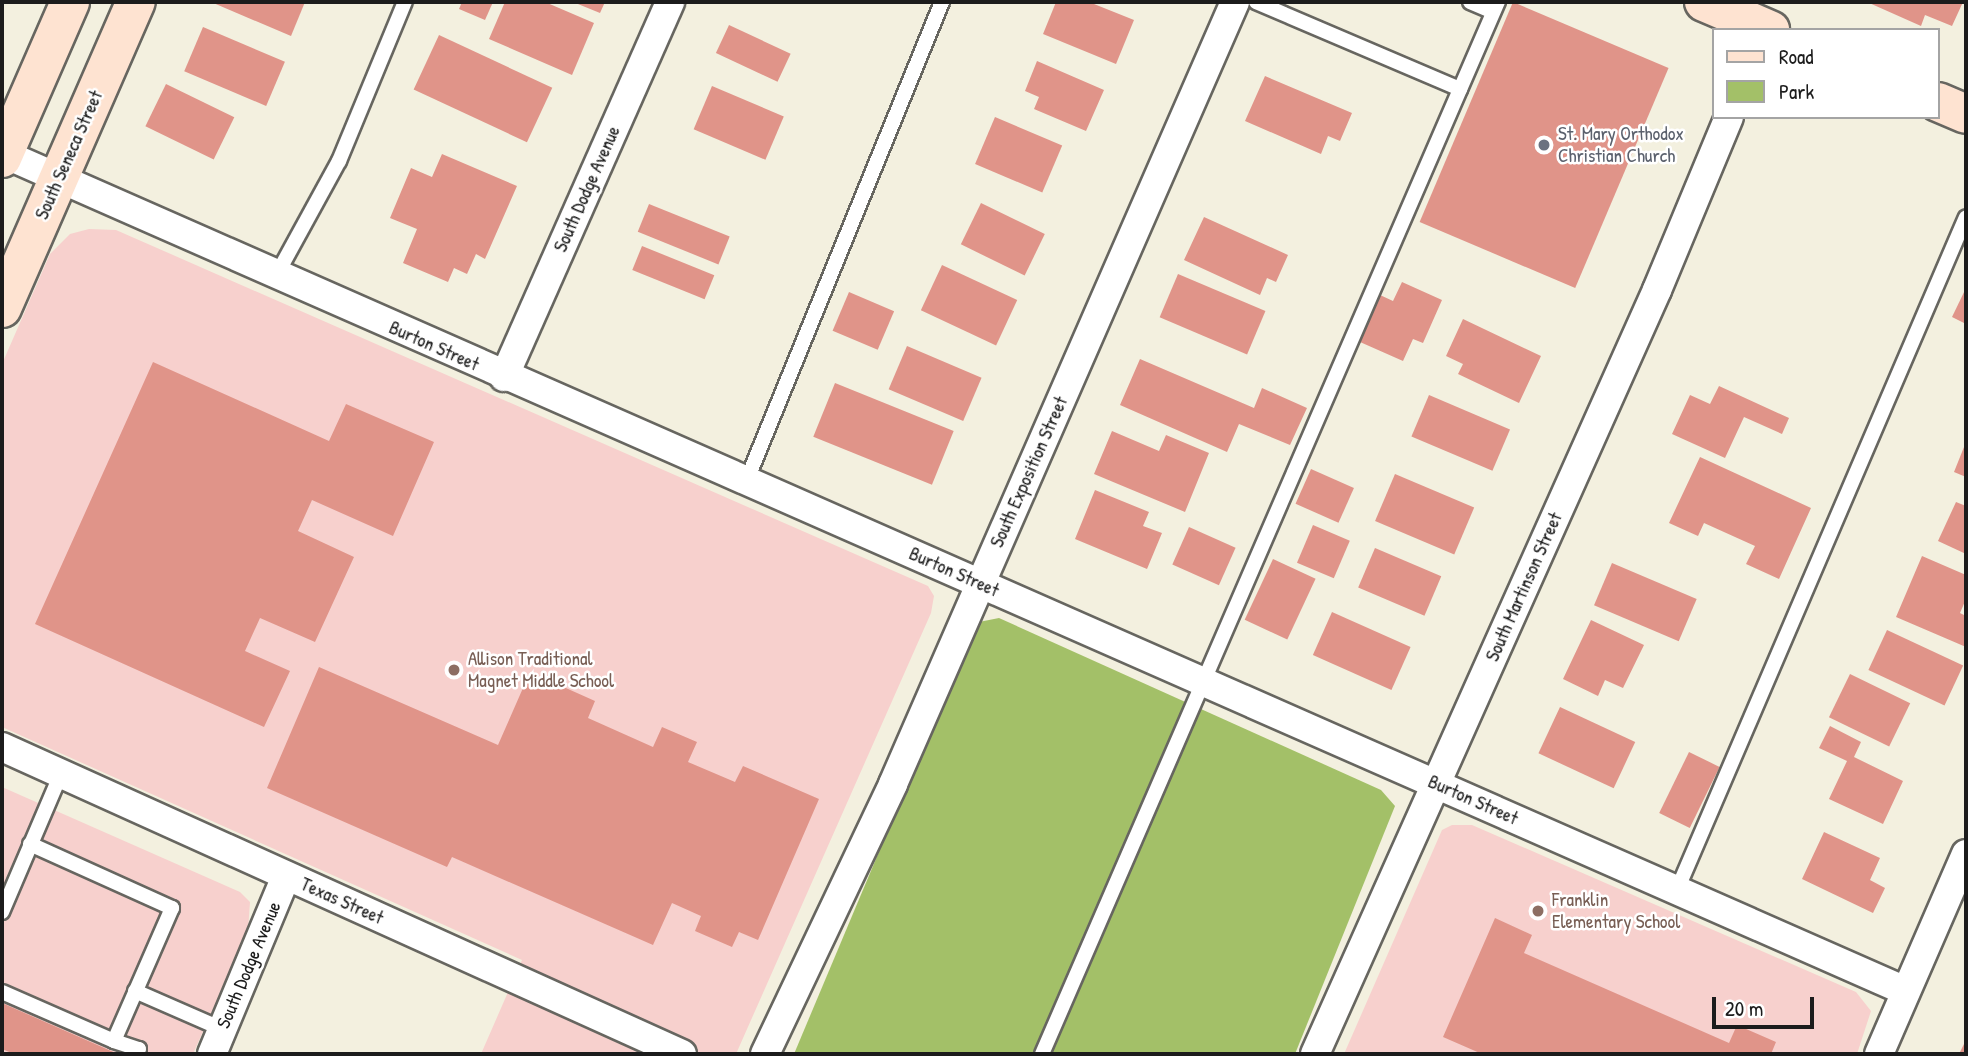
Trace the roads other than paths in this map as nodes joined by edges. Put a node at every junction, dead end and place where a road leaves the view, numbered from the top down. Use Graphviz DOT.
graph roads {
  1 [pos="70,2"];
  2 [pos="136,2"];
  3 [pos="405,2"];
  4 [pos="670,2"];
  5 [pos="942,2"];
  6 [pos="1235,2"];
  7 [pos="1256,2"];
  8 [pos="1470,2"];
  9 [pos="1704,2"];
  10 [pos="1495,7"];
  11 [pos="1765,28"];
  12 [pos="1460,89"];
  13 [pos="1940,103"];
  14 [pos="1966,114"];
  15 [pos="1728,119"];
  16 [pos="2,155"];
  17 [pos="59,178"];
  18 [pos="1966,217"];
  19 [pos="276,276"];
  20 [pos="2,307"];
  21 [pos="504,377"];
  22 [pos="746,482"];
  23 [pos="981,583"];
  24 [pos="1203,681"];
  25 [pos="2,747"];
  26 [pos="61,775"];
  27 [pos="1436,783"];
  28 [pos="30,844"];
  29 [pos="1966,854"];
  30 [pos="286,876"];
  31 [pos="1677,890"];
  32 [pos="2,912"];
  33 [pos="135,991"];
  34 [pos="2,992"];
  35 [pos="1906,992"];
  36 [pos="114,1041"];
  37 [pos="217,1042"];
  38 [pos="136,1054"];
  39 [pos="682,1054"];
  40 [pos="765,1054"];
  41 [pos="1042,1054"];
  42 [pos="1315,1054"];
  43 [pos="1879,1054"];
  1 -- 16 [label="street"];
  2 -- 17 [label="street, South Seneca Street"];
  3 -- 19 [label="lane"];
  4 -- 21 [label="street, South Dodge Avenue"];
  5 -- 22 [label="lane"];
  6 -- 23 [label="street, South Exposition Street"];
  7 -- 12 [label="lane"];
  8 -- 10 [label="lane"];
  9 -- 11 [label="street"];
  10 -- 12 [label="lane"];
  12 -- 24 [label="lane"];
  13 -- 14 [label="street"];
  15 -- 27 [label="street, South Martinson Street"];
  16 -- 17 [label="street, Burton Street"];
  17 -- 19 [label="street, Burton Street"];
  17 -- 20 [label="street, South Seneca Street"];
  18 -- 31 [label="lane"];
  19 -- 21 [label="street, Burton Street"];
  21 -- 22 [label="street, Burton Street"];
  22 -- 23 [label="street, Burton Street"];
  23 -- 24 [label="street, Burton Street"];
  23 -- 40 [label="street, South Exposition Street"];
  24 -- 27 [label="street, Burton Street"];
  24 -- 41 [label="lane"];
  25 -- 26 [label="street, Texas Street"];
  26 -- 28 [label="lane"];
  26 -- 30 [label="street, Texas Street"];
  27 -- 31 [label="street, Burton Street"];
  27 -- 42 [label="street, South Martinson Street"];
  28 -- 32 [label="lane"];
  28 -- 33 [label="lane"];
  29 -- 35 [label="street"];
  30 -- 37 [label="street, South Dodge Avenue"];
  30 -- 39 [label="street, Texas Street"];
  31 -- 35 [label="street, Burton Street"];
  33 -- 36 [label="lane"];
  33 -- 37 [label="lane"];
  34 -- 36 [label="lane"];
  35 -- 43 [label="street"];
  36 -- 38 [label="lane"];
}
